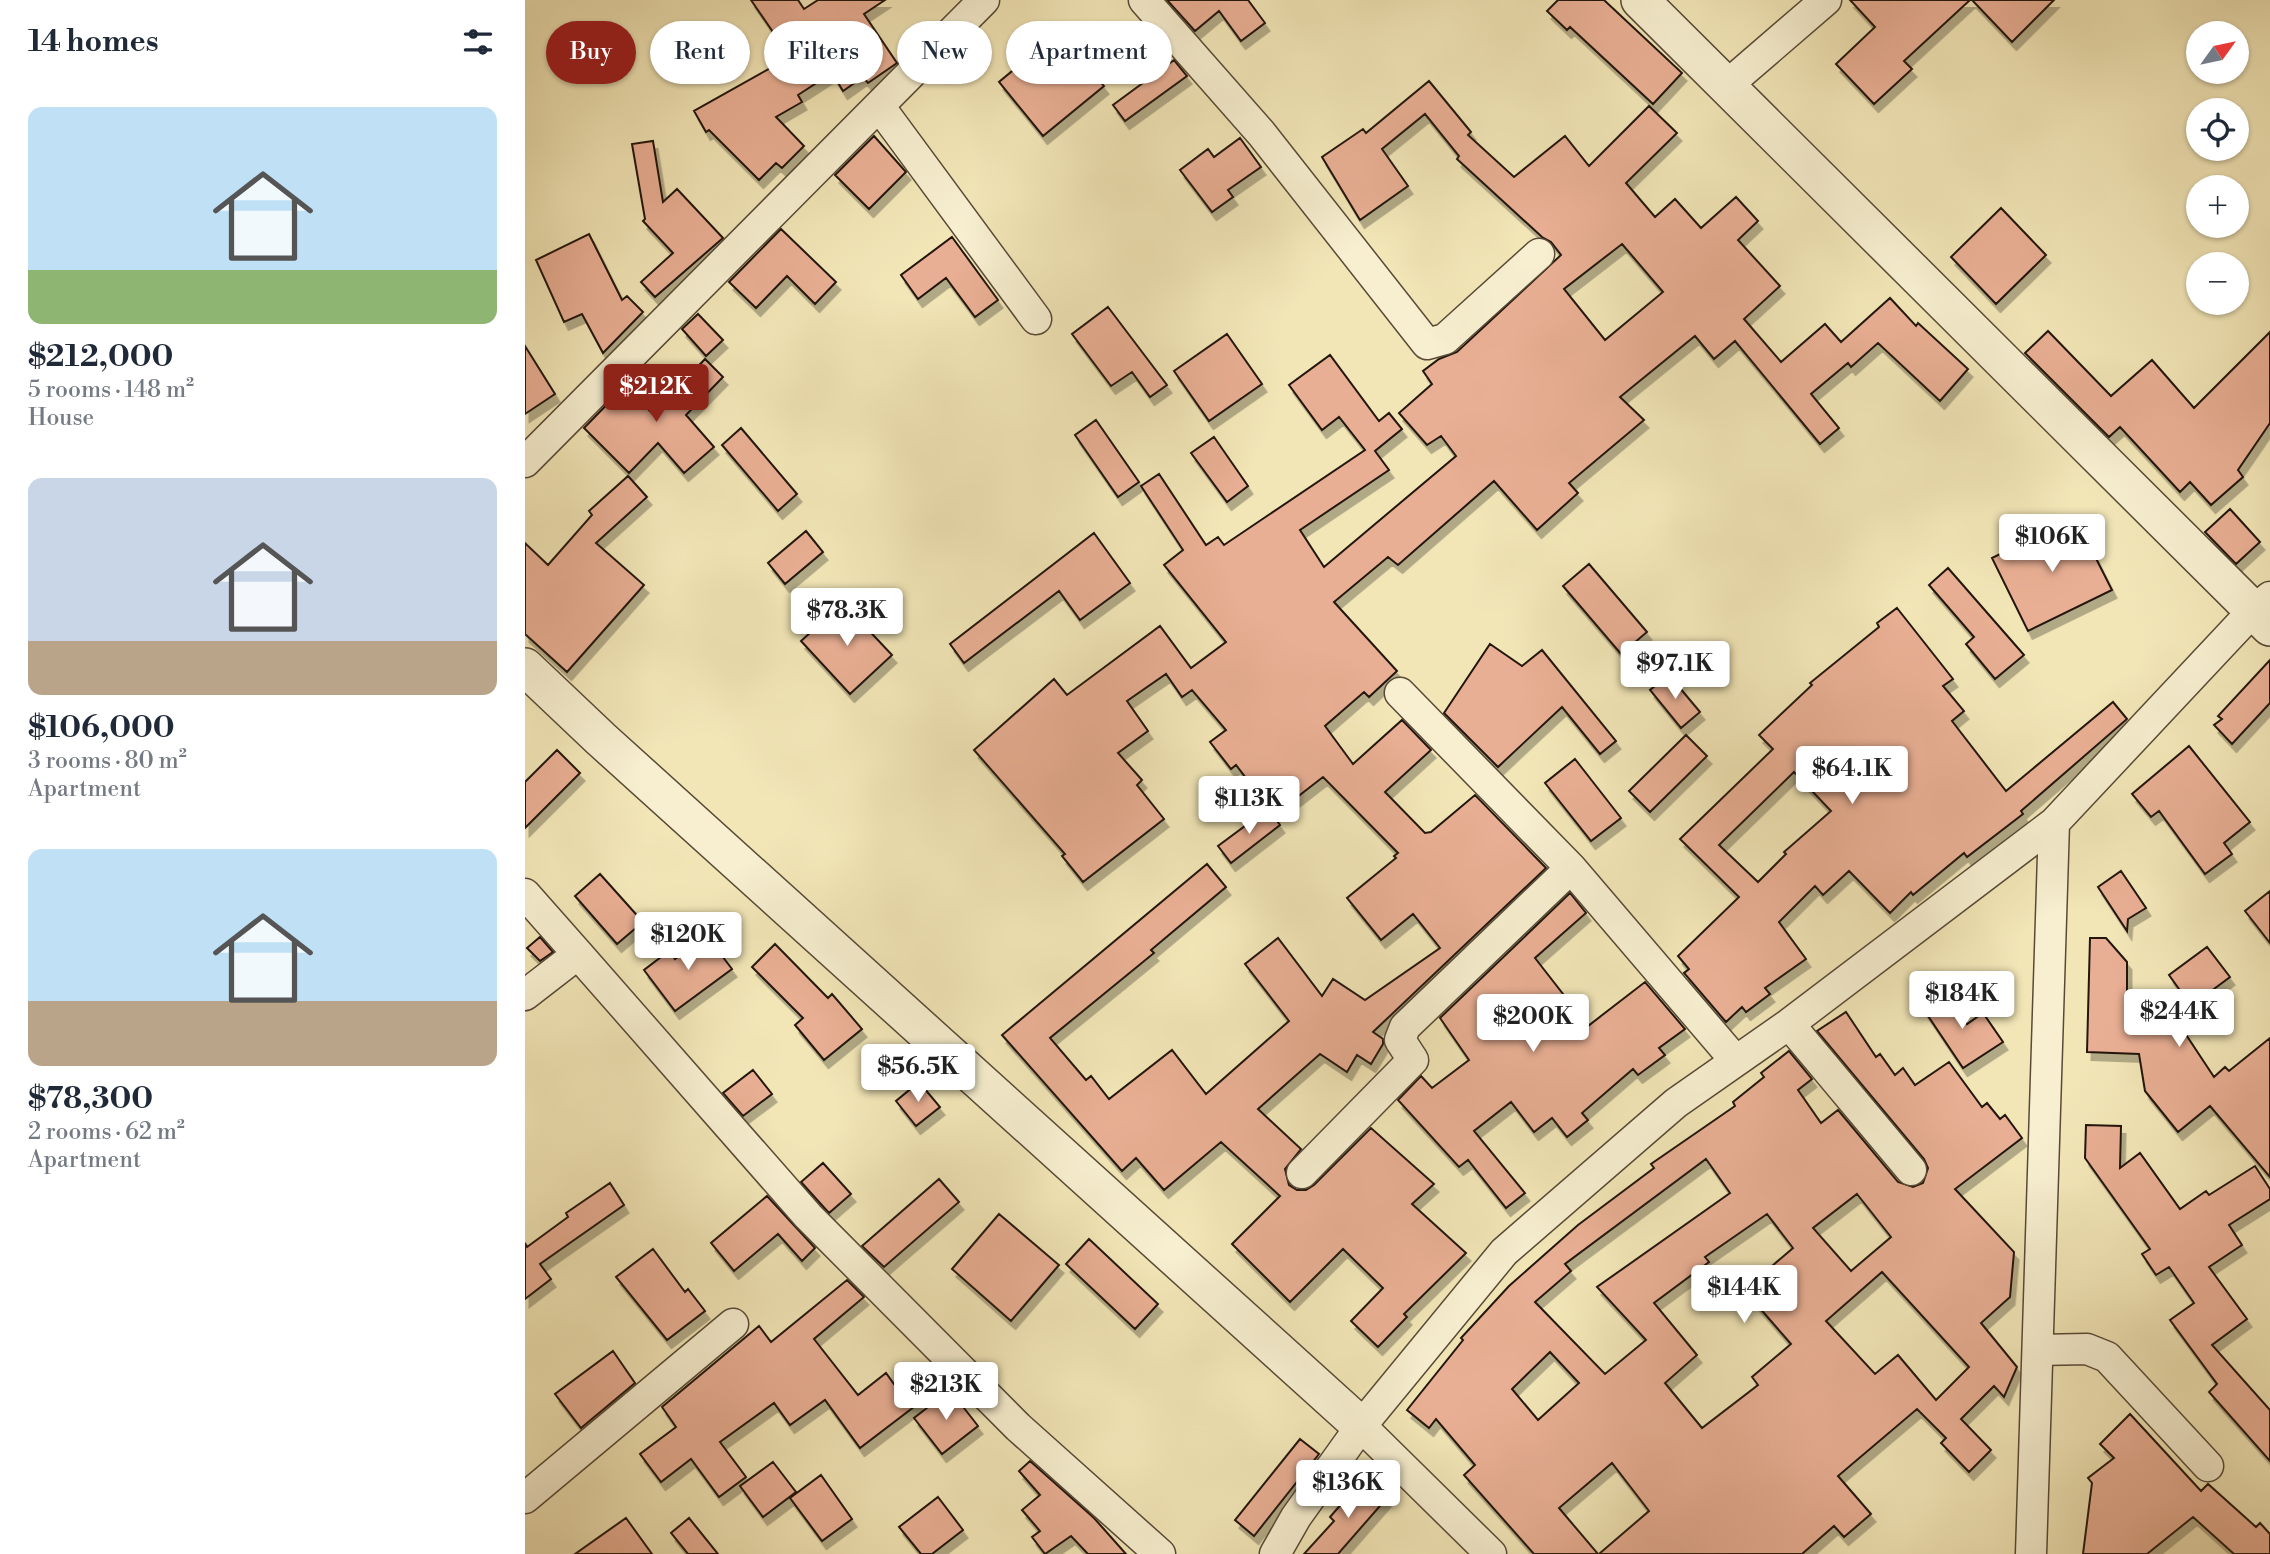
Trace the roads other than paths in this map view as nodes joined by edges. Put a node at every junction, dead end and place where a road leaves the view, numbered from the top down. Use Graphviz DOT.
graph roads {
  1 [pos="985,0"];
  2 [pos="1145,0"];
  3 [pos="1640,0"];
  4 [pos="1826,0"];
  5 [pos="1725,87"];
  6 [pos="879,106"];
  7 [pos="1539,254"];
  8 [pos="1035,318"];
  9 [pos="525,462"];
  10 [pos="2264,612"];
  11 [pos="525,667"];
  12 [pos="1400,693"];
  13 [pos="2054,823"];
  14 [pos="1571,868"];
  15 [pos="525,894"];
  16 [pos="578,954"];
  17 [pos="525,995"];
  18 [pos="1789,1024"];
  19 [pos="1735,1060"];
  20 [pos="1910,1170"];
  21 [pos="1302,1173"];
  22 [pos="733,1324"];
  23 [pos="2038,1350"];
  24 [pos="1361,1426"];
  25 [pos="2208,1466"];
  26 [pos="525,1498"];
  27 [pos="1160,1554"];
  28 [pos="1275,1554"];
  29 [pos="1491,1554"];
  30 [pos="2031,1554"];
  1 -- 6 [label="street"];
  2 -- 7 [label="street"];
  3 -- 5 [label="street"];
  4 -- 5 [label="street"];
  5 -- 10 [label="street"];
  6 -- 8 [label="street"];
  6 -- 9 [label="street"];
  10 -- 13 [label="street"];
  11 -- 24 [label="street"];
  12 -- 14 [label="street"];
  13 -- 18 [label="street"];
  13 -- 23 [label="street"];
  14 -- 19 [label="street"];
  14 -- 21 [label="street"];
  15 -- 16 [label="street"];
  16 -- 17 [label="street"];
  16 -- 27 [label="street"];
  18 -- 19 [label="street"];
  18 -- 20 [label="street"];
  19 -- 24 [label="street"];
  22 -- 26 [label="street"];
  23 -- 25 [label="street"];
  23 -- 30 [label="street"];
  24 -- 28 [label="street"];
  24 -- 29 [label="street"];
}
